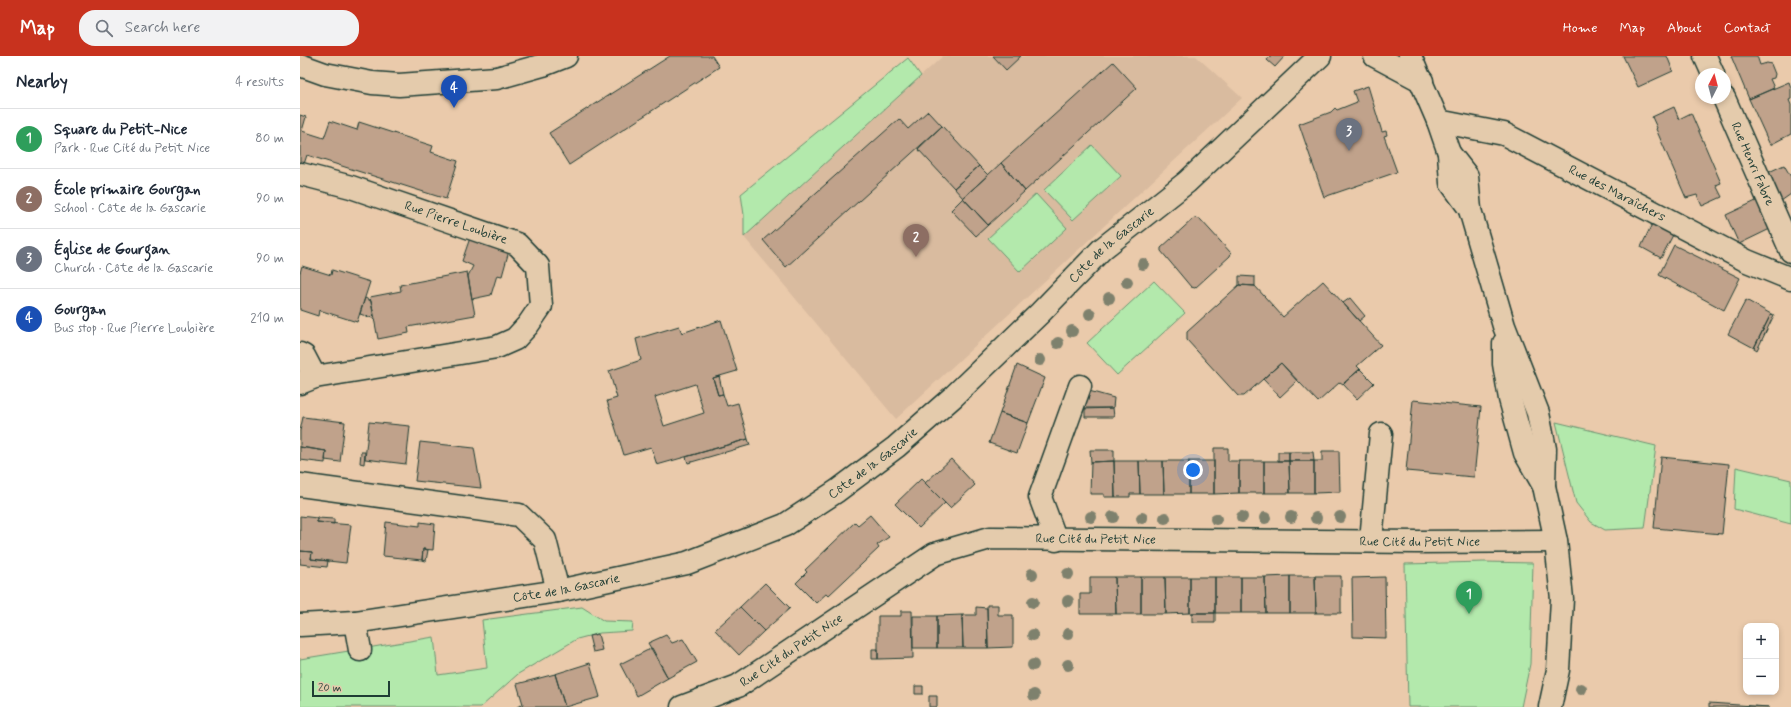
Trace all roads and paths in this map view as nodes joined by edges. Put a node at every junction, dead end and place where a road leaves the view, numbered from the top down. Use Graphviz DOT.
graph roads {
  1 [pos="566,56"];
  2 [pos="1320,56"];
  3 [pos="1375,56"];
  4 [pos="1410,56"];
  5 [pos="1706,56"];
  6 [pos="300,65"];
  7 [pos="1711,68"];
  8 [pos="1422,81"];
  9 [pos="1727,104"];
  10 [pos="1438,120"];
  11 [pos="304,175"];
  12 [pos="1791,251"];
  13 [pos="1791,279"];
  14 [pos="300,354"];
  15 [pos="307,380"];
  16 [pos="1080,386"];
  17 [pos="1381,434"];
  18 [pos="300,485"];
  19 [pos="1056,540"];
  20 [pos="1371,540"];
  21 [pos="1556,541"];
  22 [pos="558,591"];
  23 [pos="355,622"];
  24 [pos="300,626"];
  25 [pos="360,650"];
  26 [pos="682,707"];
  27 [pos="1550,707"];
  1 -- 6 [label="street"];
  2 -- 22 [label="street, Côte de la Gascarie"];
  3 -- 8 [label="street"];
  4 -- 8 [label="street"];
  5 -- 7 [label="street"];
  8 -- 10 [label="street"];
  9 -- 12 [label="street, Rue Henri Fabre"];
  10 -- 13 [label="street, Rue des Maraîchers"];
  10 -- 21 [label="street"];
  11 -- 15 [label="street, Rue Pierre Loubière"];
  14 -- 15 [label="street"];
  16 -- 19 [label="street"];
  17 -- 20 [label="street"];
  18 -- 22 [label="street"];
  19 -- 20 [label="street, Rue Cité du Petit Nice"];
  19 -- 26 [label="street, Rue Cité du Petit Nice"];
  20 -- 21 [label="street, Rue Cité du Petit Nice"];
  21 -- 27 [label="street"];
  22 -- 23 [label="street, Côte de la Gascarie"];
  23 -- 24 [label="street, Côte de la Gascarie"];
  23 -- 25 [label="street"];
}
